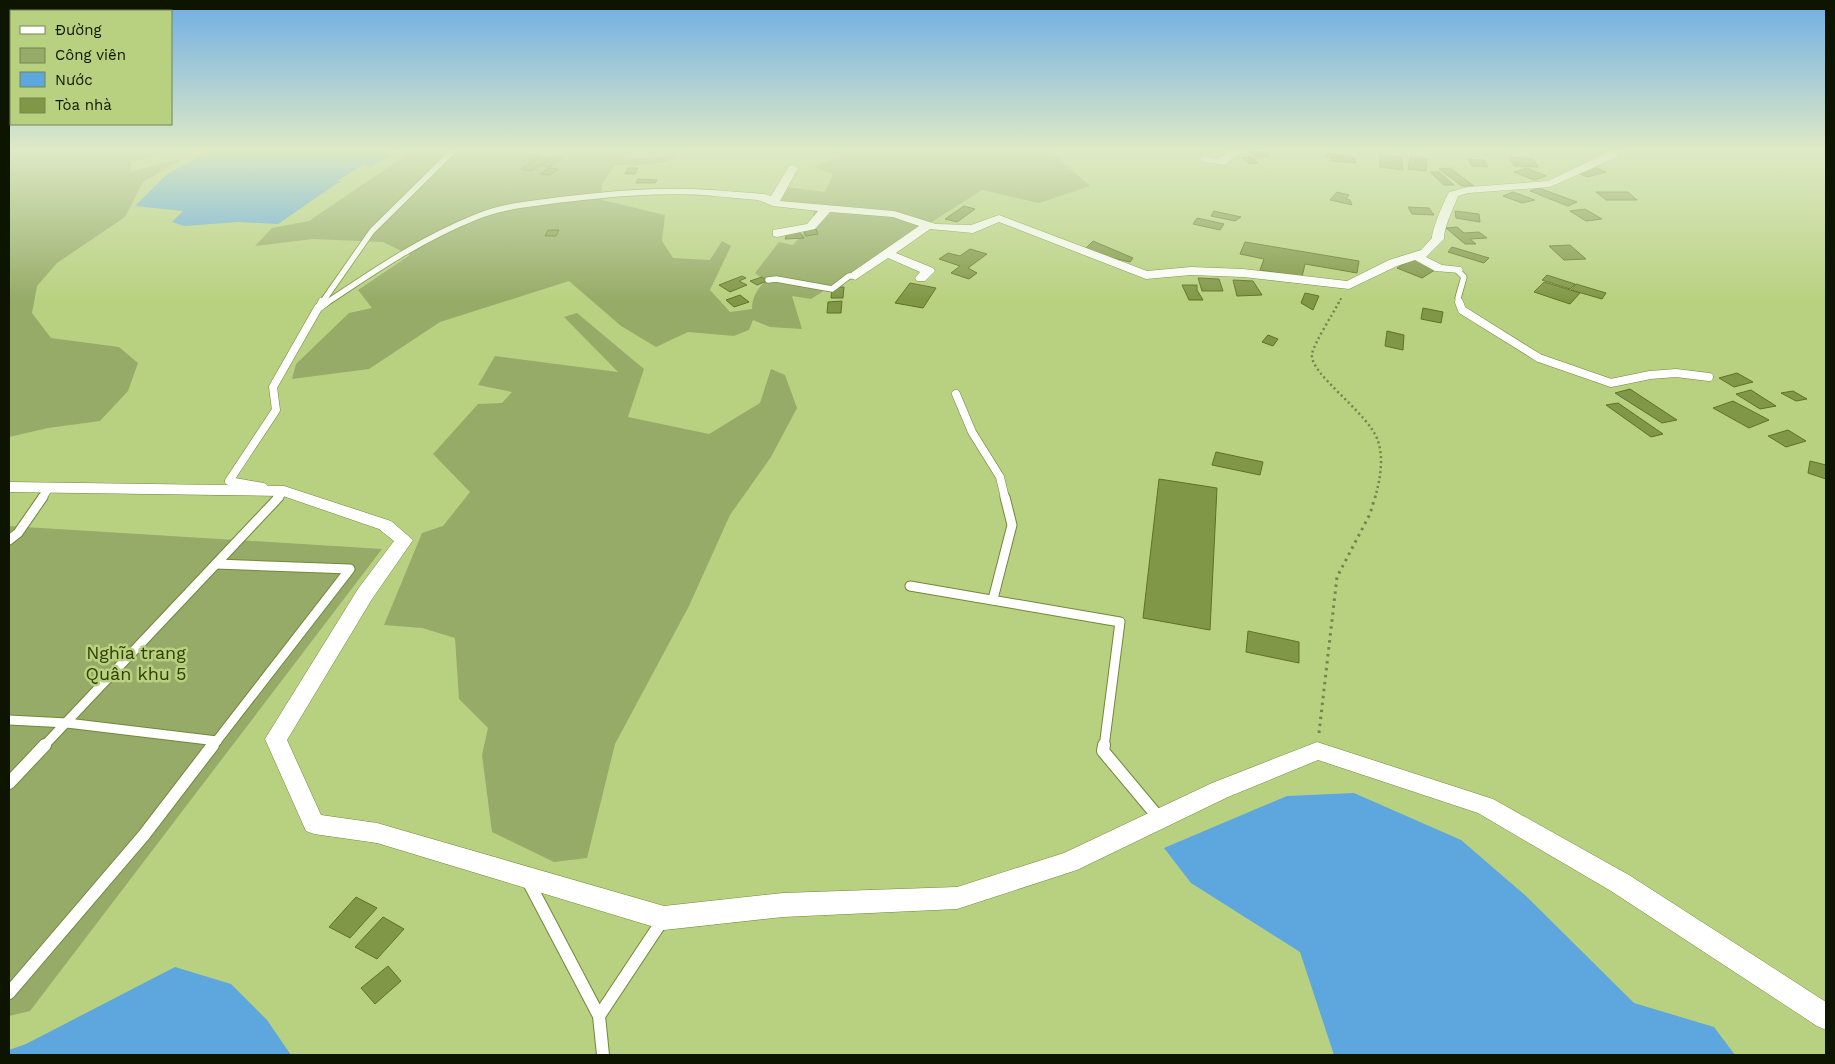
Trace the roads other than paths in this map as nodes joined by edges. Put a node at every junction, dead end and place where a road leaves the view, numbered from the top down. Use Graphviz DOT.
graph roads {
  1 [pos="401,201"];
  2 [pos="556,201"];
  3 [pos="768,201"];
  4 [pos="770,201"];
  5 [pos="1451,201"];
  6 [pos="773,203"];
  7 [pos="828,208"];
  8 [pos="768,217"];
  9 [pos="928,225"];
  10 [pos="776,232"];
  11 [pos="886,253"];
  12 [pos="1418,257"];
  13 [pos="1456,270"];
  14 [pos="855,276"];
  15 [pos="921,278"];
  16 [pos="768,280"];
  17 [pos="318,308"];
  18 [pos="1709,377"];
  19 [pos="956,394"];
  20 [pos="9,487"];
  21 [pos="48,489"];
  22 [pos="284,491"];
  23 [pos="9,540"];
  24 [pos="216,564"];
  25 [pos="910,586"];
  26 [pos="993,599"];
  27 [pos="9,720"];
  28 [pos="67,723"];
  29 [pos="217,741"];
  30 [pos="9,783"];
  31 [pos="1159,818"];
  32 [pos="526,877"];
  33 [pos="664,918"];
  34 [pos="9,993"];
  35 [pos="599,1016"];
  36 [pos="1826,1017"];
  37 [pos="603,1055"];
  1 -- 17 [label="lane"];
  2 -- 17 [label="lane"];
  3 -- 6 [label="street"];
  4 -- 6 [label="street"];
  5 -- 12 [label="street"];
  6 -- 7 [label="street"];
  6 -- 8 [label="street"];
  7 -- 9 [label="street"];
  7 -- 10 [label="street"];
  9 -- 11 [label="street"];
  9 -- 12 [label="street"];
  11 -- 14 [label="street"];
  11 -- 15 [label="street"];
  12 -- 13 [label="street"];
  13 -- 18 [label="lane"];
  14 -- 16 [label="lane"];
  17 -- 22 [label="lane"];
  19 -- 26 [label="lane"];
  20 -- 21 [label="street"];
  21 -- 22 [label="street"];
  21 -- 23 [label="lane"];
  22 -- 24 [label="lane"];
  22 -- 32 [label="street"];
  24 -- 28 [label="lane"];
  24 -- 29 [label="lane"];
  25 -- 26 [label="lane"];
  26 -- 31 [label="lane"];
  27 -- 28 [label="lane"];
  28 -- 29 [label="lane"];
  28 -- 30 [label="lane"];
  29 -- 34 [label="lane"];
  31 -- 33 [label="street"];
  31 -- 36 [label="street"];
  32 -- 33 [label="street"];
  32 -- 35 [label="lane"];
  33 -- 35 [label="lane"];
  35 -- 37 [label="lane"];
}
